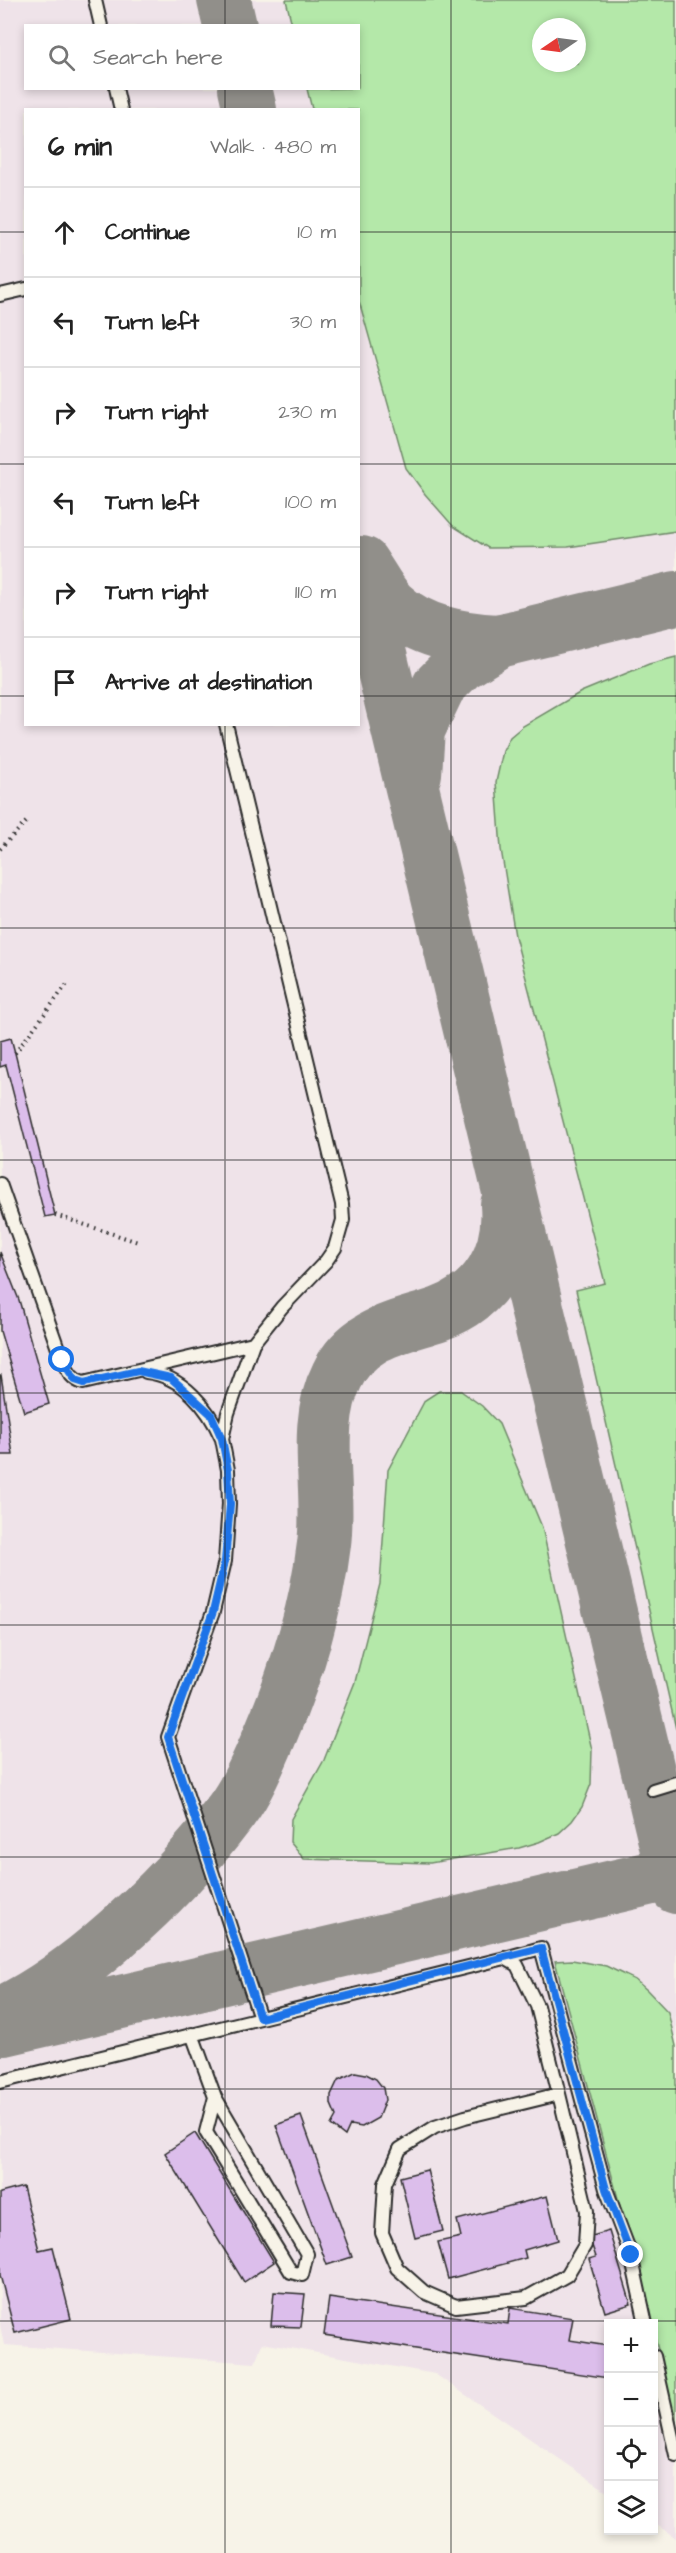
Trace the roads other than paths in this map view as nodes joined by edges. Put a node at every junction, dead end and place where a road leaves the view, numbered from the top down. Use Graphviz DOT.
graph roads {
  1 [pos="95,0"];
  2 [pos="101,24"];
  3 [pos="116,90"];
  4 [pos="121,108"];
  5 [pos="24,289"];
  6 [pos="0,295"];
  7 [pos="226,726"];
  8 [pos="0,1184"];
  9 [pos="254,1344"];
  10 [pos="138,1371"];
  11 [pos="222,1439"];
  12 [pos="676,1783"];
  13 [pos="652,1790"];
  14 [pos="505,1958"];
  15 [pos="260,2018"];
  16 [pos="192,2034"];
  17 [pos="0,2082"];
  18 [pos="559,2094"];
  19 [pos="215,2097"];
  20 [pos="645,2319"];
  21 [pos="658,2373"];
  22 [pos="676,2455"];
  1 -- 2 [label="lane"];
  3 -- 4 [label="lane"];
  5 -- 6 [label="lane"];
  7 -- 9 [label="lane"];
  8 -- 10 [label="lane"];
  9 -- 10 [label="lane"];
  9 -- 11 [label="lane"];
  10 -- 11 [label="lane"];
  11 -- 15 [label="lane"];
  12 -- 13 [label="lane"];
  14 -- 15 [label="lane"];
  14 -- 18 [label="lane"];
  14 -- 20 [label="lane"];
  15 -- 16 [label="lane"];
  16 -- 17 [label="lane"];
  16 -- 19 [label="lane"];
  18 -- 18 [label="lane"];
  19 -- 19 [label="lane"];
  21 -- 22 [label="lane"];
}
